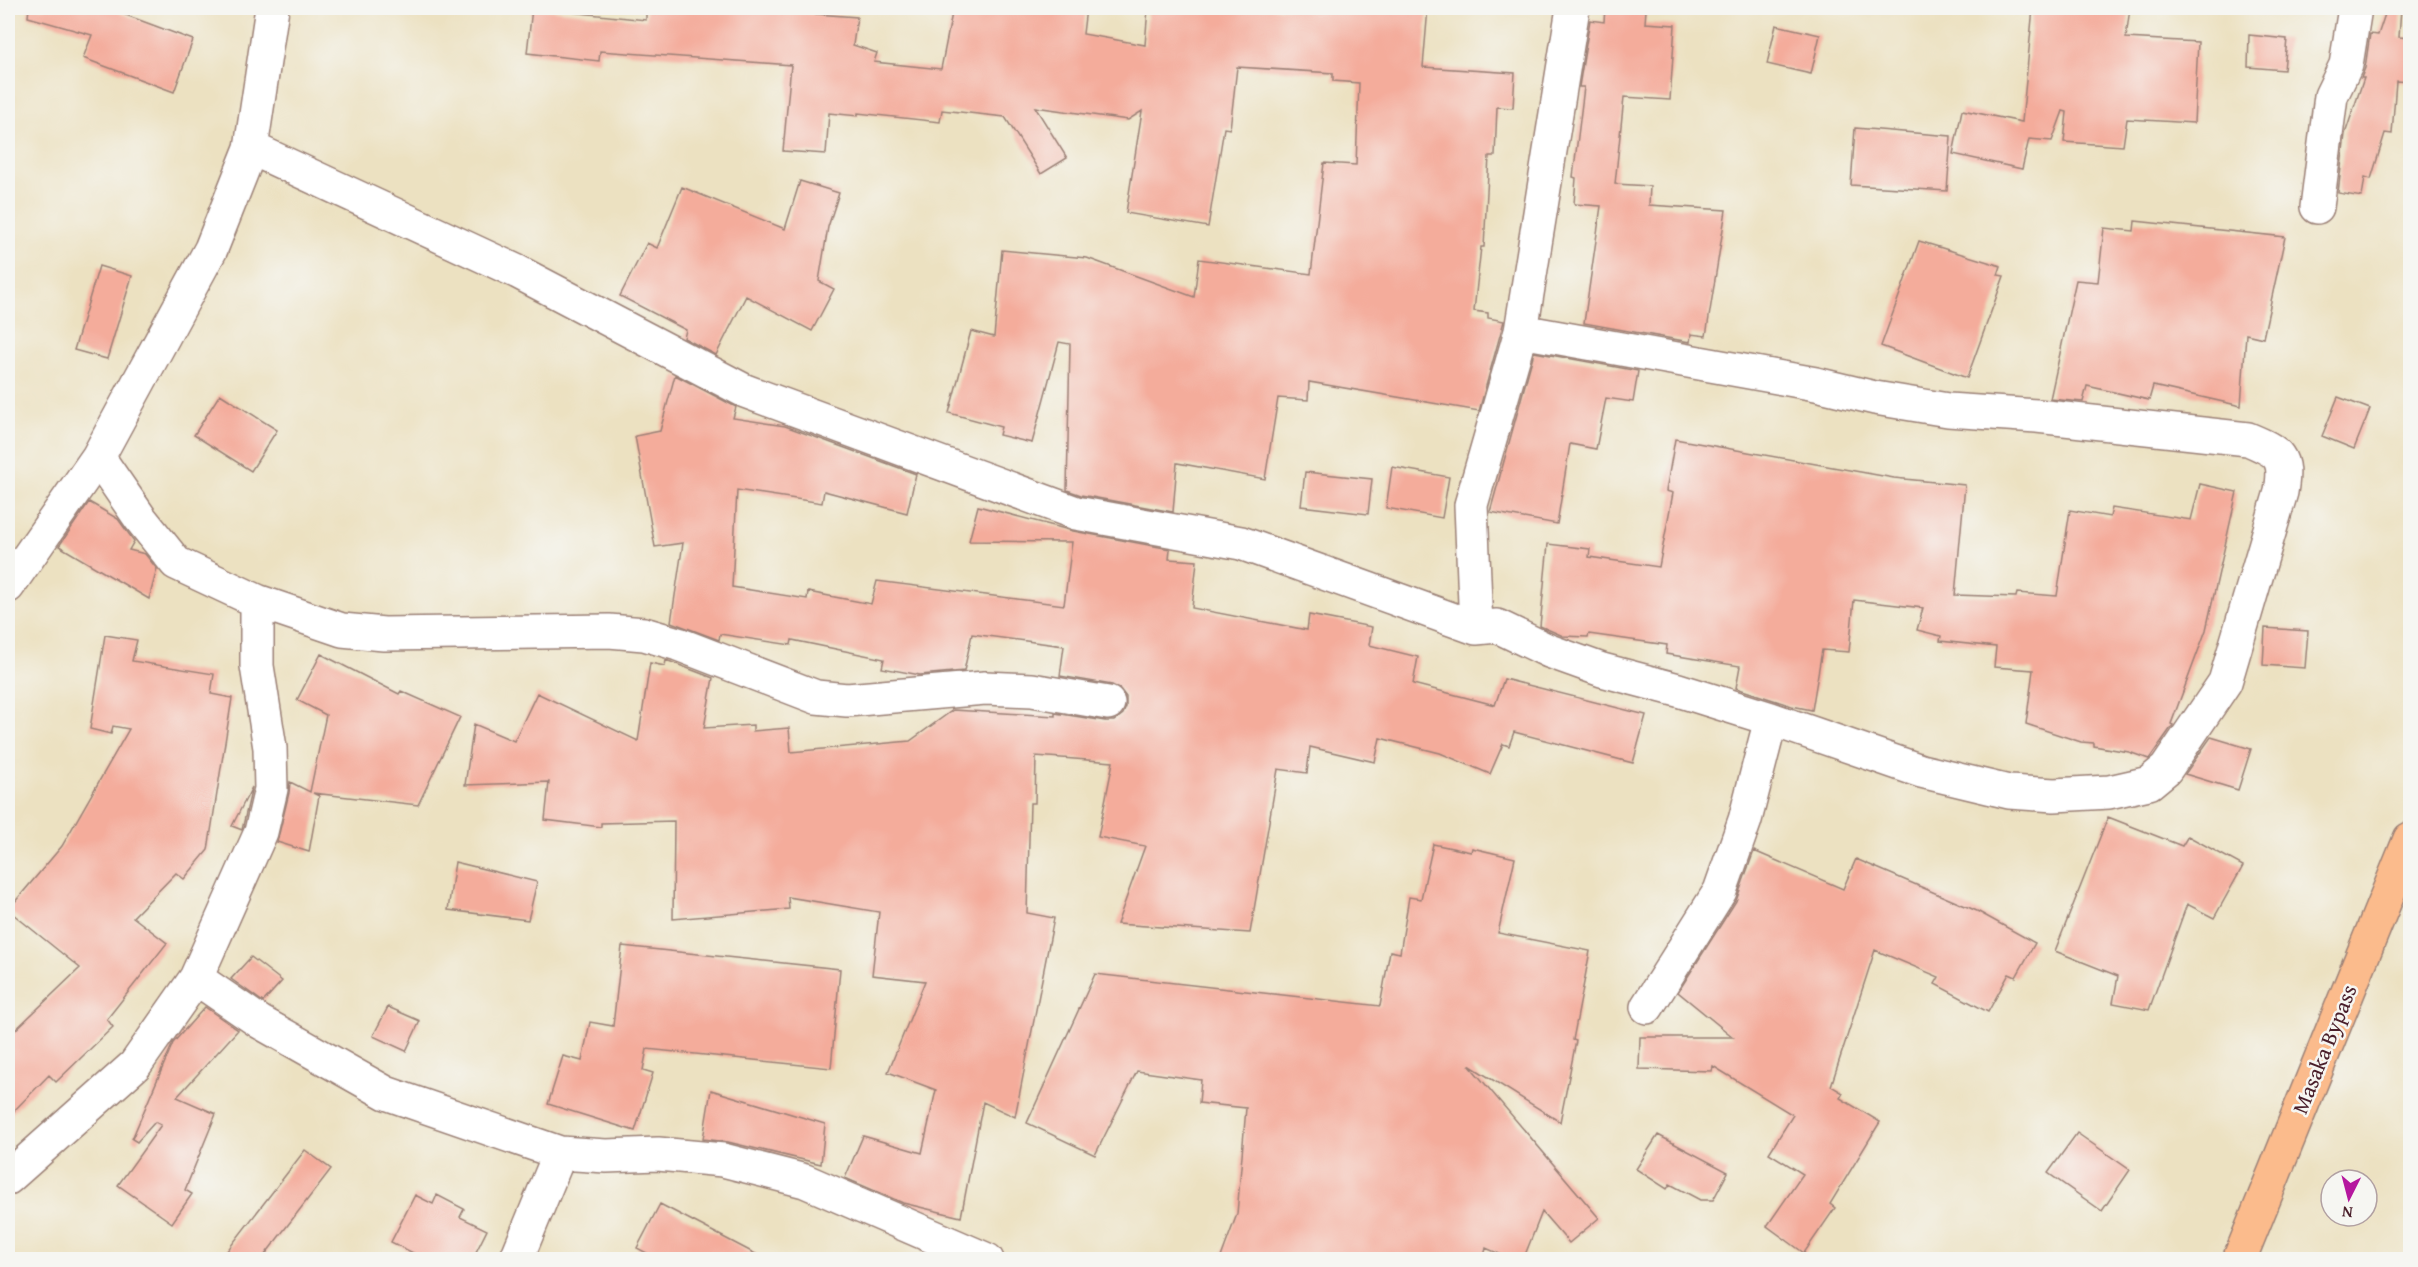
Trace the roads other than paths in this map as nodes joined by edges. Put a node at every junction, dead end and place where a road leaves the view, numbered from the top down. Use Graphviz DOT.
graph roads {
  1 [pos="272,8"];
  2 [pos="1573,8"];
  3 [pos="2355,8"];
  4 [pos="251,148"];
  5 [pos="2317,207"];
  6 [pos="1521,331"];
  7 [pos="98,457"];
  8 [pos="8,586"];
  9 [pos="257,601"];
  10 [pos="1476,628"];
  11 [pos="1108,703"];
  12 [pos="1771,719"];
  13 [pos="2410,839"];
  14 [pos="196,978"];
  15 [pos="1647,1008"];
  16 [pos="560,1153"];
  17 [pos="8,1178"];
  18 [pos="516,1260"];
  19 [pos="987,1260"];
  20 [pos="2239,1260"];
  1 -- 4 [label="street"];
  2 -- 6 [label="street"];
  3 -- 5 [label="street"];
  4 -- 7 [label="street"];
  4 -- 10 [label="street"];
  6 -- 10 [label="street"];
  6 -- 12 [label="street"];
  7 -- 8 [label="street"];
  7 -- 9 [label="street"];
  9 -- 11 [label="street"];
  9 -- 14 [label="street"];
  10 -- 12 [label="street"];
  12 -- 15 [label="street"];
  13 -- 20 [label="highway, Masaka Bypass"];
  14 -- 16 [label="street"];
  14 -- 17 [label="street"];
  16 -- 18 [label="street"];
  16 -- 19 [label="street"];
}
